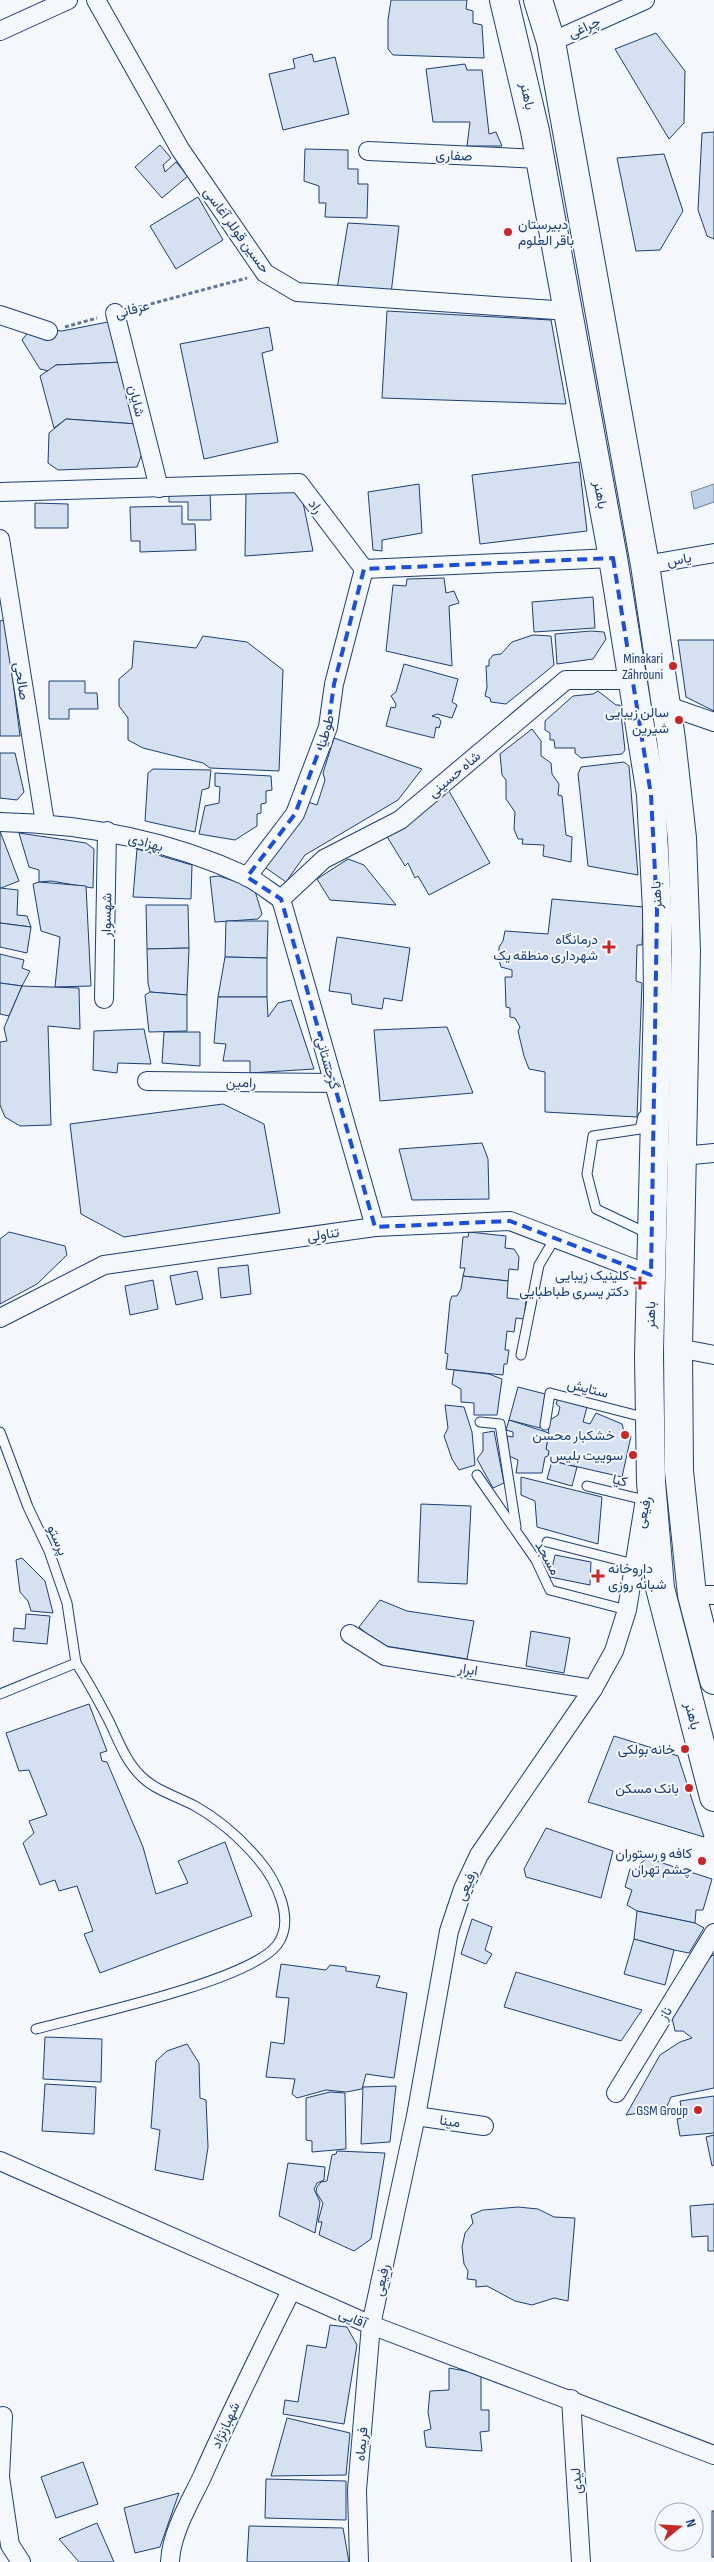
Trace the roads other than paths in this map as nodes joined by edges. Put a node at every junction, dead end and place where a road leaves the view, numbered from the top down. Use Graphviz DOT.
graph roads {
  1 [pos="68,0"];
  2 [pos="96,0"];
  3 [pos="504,0"];
  4 [pos="538,0"];
  5 [pos="645,0"];
  6 [pos="0,31"];
  7 [pos="550,42"];
  8 [pos="368,151"];
  9 [pos="540,159"];
  10 [pos="568,310"];
  11 [pos="115,313"];
  12 [pos="0,315"];
  13 [pos="48,331"];
  14 [pos="159,488"];
  15 [pos="0,492"];
  16 [pos="0,538"];
  17 [pos="714,553"];
  18 [pos="613,558"];
  19 [pos="645,565"];
  20 [pos="364,568"];
  21 [pos="634,680"];
  22 [pos="665,706"];
  23 [pos="714,722"];
  24 [pos="0,822"];
  25 [pos="45,823"];
  26 [pos="107,831"];
  27 [pos="247,877"];
  28 [pos="281,900"];
  29 [pos="104,998"];
  30 [pos="656,1062"];
  31 [pos="147,1081"];
  32 [pos="334,1082"];
  33 [pos="714,1153"];
  34 [pos="682,1156"];
  35 [pos="375,1227"];
  36 [pos="652,1235"];
  37 [pos="555,1238"];
  38 [pos="651,1275"];
  39 [pos="0,1318"];
  40 [pos="678,1348"];
  41 [pos="521,1355"];
  42 [pos="714,1355"];
  43 [pos="649,1419"];
  44 [pos="480,1422"];
  45 [pos="545,1424"];
  46 [pos="0,1432"];
  47 [pos="477,1475"];
  48 [pos="588,1486"];
  49 [pos="648,1491"];
  50 [pos="516,1532"];
  51 [pos="547,1542"];
  52 [pos="634,1564"];
  53 [pos="703,1595"];
  54 [pos="627,1610"];
  55 [pos="350,1634"];
  56 [pos="76,1663"];
  57 [pos="714,1680"];
  58 [pos="593,1689"];
  59 [pos="0,1694"];
  60 [pos="714,1797"];
  61 [pos="714,1932"];
  62 [pos="36,2029"];
  63 [pos="616,2094"];
  64 [pos="416,2116"];
  65 [pos="484,2126"];
  66 [pos="0,2161"];
  67 [pos="291,2292"];
  68 [pos="371,2325"];
  69 [pos="571,2399"];
  70 [pos="3,2416"];
  71 [pos="714,2455"];
  72 [pos="21,2562"];
  73 [pos="170,2562"];
  74 [pos="359,2562"];
  75 [pos="581,2562"];
  1 -- 6 [label="street"];
  2 -- 10 [label="street, حسین قوللر آغاسی"];
  3 -- 9 [label="main road, باهنر"];
  4 -- 7 [label="main road, باهنر"];
  5 -- 7 [label="street, چراغی"];
  7 -- 19 [label="main road, باهنر"];
  8 -- 9 [label="street, صفاری"];
  9 -- 10 [label="main road, باهنر"];
  10 -- 18 [label="main road, باهنر"];
  11 -- 14 [label="street, شایان"];
  12 -- 13 [label="street"];
  14 -- 15 [label="street, راد"];
  14 -- 20 [label="street, راد"];
  16 -- 25 [label="street, صالحی"];
  17 -- 19 [label="street, یاس"];
  18 -- 20 [label="street"];
  18 -- 21 [label="main road, باهنر"];
  19 -- 22 [label="main road, باهنر"];
  20 -- 27 [label="street, طوطیا"];
  21 -- 28 [label="street, شاه حسینی"];
  21 -- 30 [label="main road, باهنر"];
  22 -- 23 [label="street"];
  22 -- 34 [label="main road, باهنر"];
  24 -- 25 [label="street, بهزادی"];
  25 -- 26 [label="street, بهزادی"];
  26 -- 27 [label="street, بهزادی"];
  26 -- 29 [label="street, شهسوار"];
  27 -- 28 [label="street, بهزادی"];
  28 -- 32 [label="street, گرجستانی"];
  30 -- 36 [label="main road, باهنر"];
  30 -- 36 [label="lane"];
  31 -- 32 [label="street, رامین"];
  32 -- 35 [label="street, گرجستانی"];
  33 -- 34 [label="street"];
  34 -- 40 [label="main road, باهنر"];
  35 -- 37 [label="street, تناولی"];
  35 -- 39 [label="street, تناولی"];
  36 -- 38 [label="main road, باهنر"];
  37 -- 38 [label="street, تناولی"];
  37 -- 41 [label="lane"];
  38 -- 43 [label="main road, باهنر"];
  40 -- 42 [label="street"];
  40 -- 53 [label="main road, باهنر"];
  43 -- 45 [label="lane, ستایش"];
  43 -- 49 [label="main road, باهنر"];
  44 -- 50 [label="lane"];
  46 -- 56 [label="lane, پرستو"];
  47 -- 50 [label="lane, مسجد"];
  48 -- 49 [label="lane, کیا"];
  49 -- 52 [label="street, رفیعی"];
  49 -- 60 [label="main road, باهنر"];
  50 -- 54 [label="lane, مسجد"];
  51 -- 52 [label="lane"];
  52 -- 54 [label="street, رفیعی"];
  53 -- 57 [label="main road, باهنر"];
  54 -- 58 [label="street, رفیعی"];
  55 -- 58 [label="street, ابرار"];
  56 -- 59 [label="lane"];
  56 -- 62 [label="lane"];
  58 -- 64 [label="street, رفیعی"];
  61 -- 63 [label="street, ناز"];
  64 -- 65 [label="street, مینا"];
  64 -- 68 [label="street, رفیعی"];
  66 -- 67 [label="street, آقایی"];
  67 -- 68 [label="street, آقایی"];
  67 -- 73 [label="street, شهبازنژاد"];
  68 -- 69 [label="street, آقایی"];
  68 -- 74 [label="street, فریماه"];
  69 -- 71 [label="street, آقایی"];
  69 -- 75 [label="street, لیدی"];
  70 -- 72 [label="street"];
}
